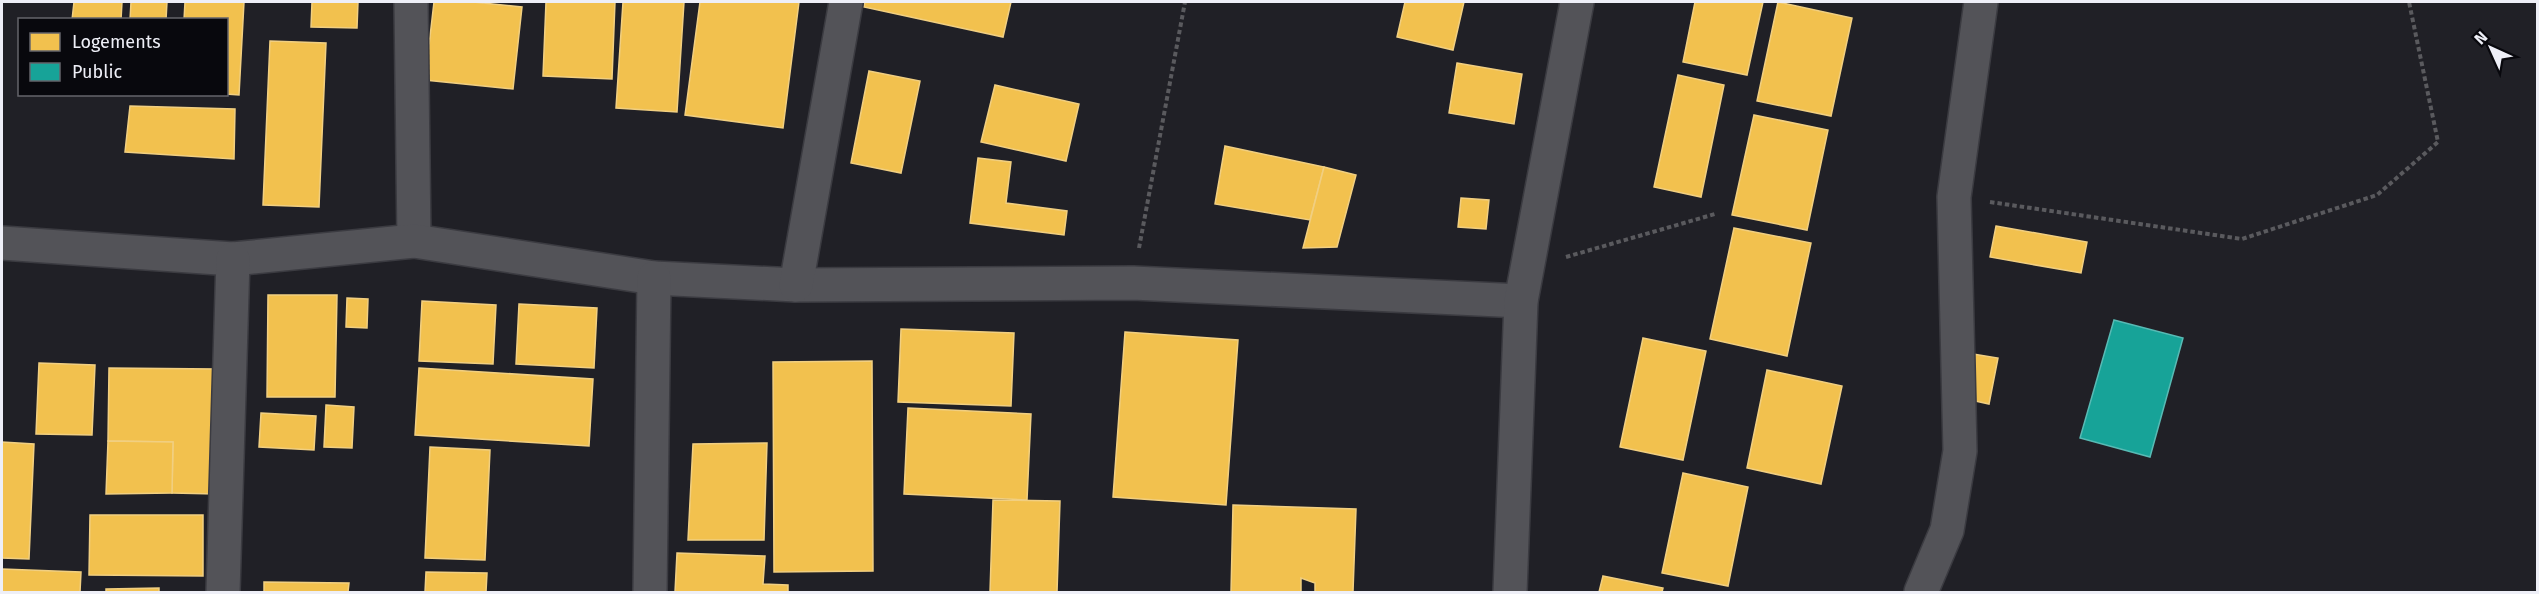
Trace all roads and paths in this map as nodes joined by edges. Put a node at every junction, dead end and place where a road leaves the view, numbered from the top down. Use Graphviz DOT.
graph roads {
  1 [pos="411,2"];
  2 [pos="846,2"];
  3 [pos="1185,2"];
  4 [pos="1577,2"];
  5 [pos="1981,2"];
  6 [pos="2409,2"];
  7 [pos="1954,197"];
  8 [pos="1715,214"];
  9 [pos="414,241"];
  10 [pos="2,243"];
  11 [pos="233,259"];
  12 [pos="1527,268"];
  13 [pos="654,278"];
  14 [pos="1133,283"];
  15 [pos="796,285"];
  16 [pos="1521,301"];
  17 [pos="223,592"];
  18 [pos="650,592"];
  19 [pos="1510,592"];
  20 [pos="1921,592"];
  1 -- 9 [label="street"];
  2 -- 15 [label="street"];
  3 -- 14 [label="path"];
  4 -- 12 [label="street"];
  5 -- 7 [label="street"];
  6 -- 7 [label="path"];
  7 -- 20 [label="street"];
  8 -- 12 [label="path"];
  9 -- 11 [label="street"];
  9 -- 13 [label="street"];
  10 -- 11 [label="street"];
  11 -- 17 [label="street"];
  12 -- 16 [label="street"];
  13 -- 15 [label="street"];
  13 -- 18 [label="street"];
  14 -- 15 [label="street"];
  14 -- 16 [label="street"];
  16 -- 19 [label="street"];
}
